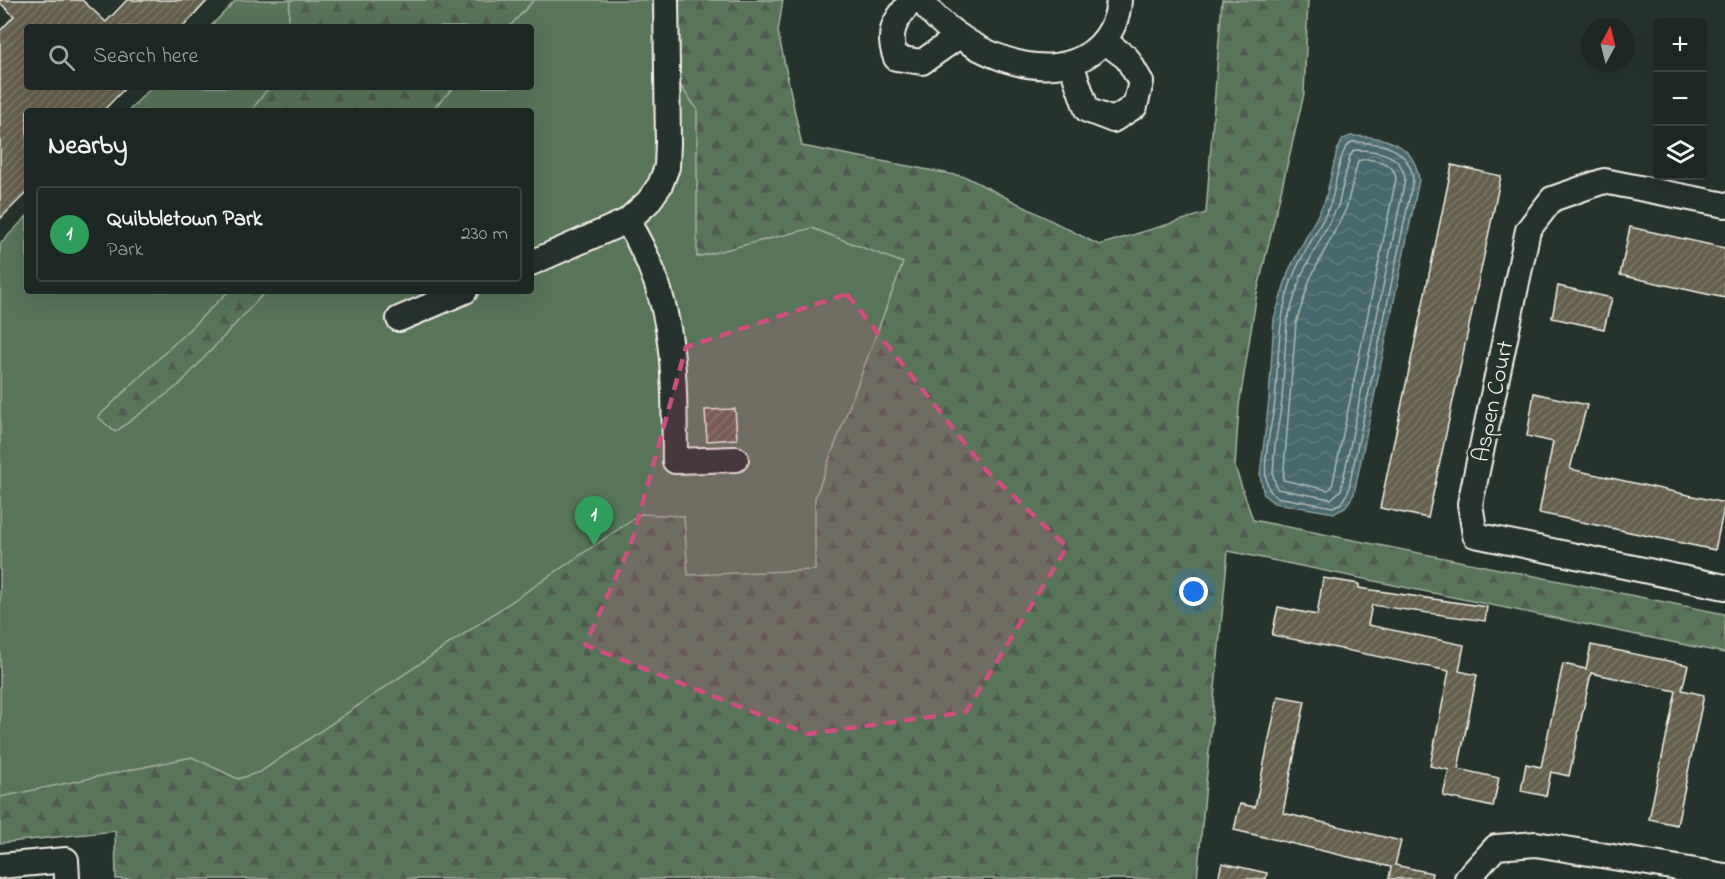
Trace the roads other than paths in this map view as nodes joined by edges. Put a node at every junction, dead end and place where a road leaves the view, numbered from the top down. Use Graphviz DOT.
graph roads {
  1 [pos="666,0"];
  2 [pos="912,0"];
  3 [pos="921,0"];
  4 [pos="1119,0"];
  5 [pos="959,36"];
  6 [pos="1104,40"];
  7 [pos="1071,64"];
  8 [pos="1725,205"];
  9 [pos="627,221"];
  10 [pos="534,262"];
  11 [pos="458,294"];
  12 [pos="399,319"];
  13 [pos="736,459"];
  14 [pos="1725,587"];
  15 [pos="0,866"];
  16 [pos="1725,876"];
  17 [pos="67,879"];
  18 [pos="1467,879"];
  1 -- 9 [label="street"];
  2 -- 5 [label="street"];
  3 -- 5 [label="street"];
  4 -- 6 [label="street"];
  5 -- 7 [label="street"];
  6 -- 7 [label="street"];
  6 -- 7 [label="street"];
  8 -- 14 [label="street, Aspen Court"];
  9 -- 10 [label="street"];
  9 -- 13 [label="street"];
  11 -- 12 [label="street"];
  15 -- 17 [label="street"];
  16 -- 18 [label="street"];
}
